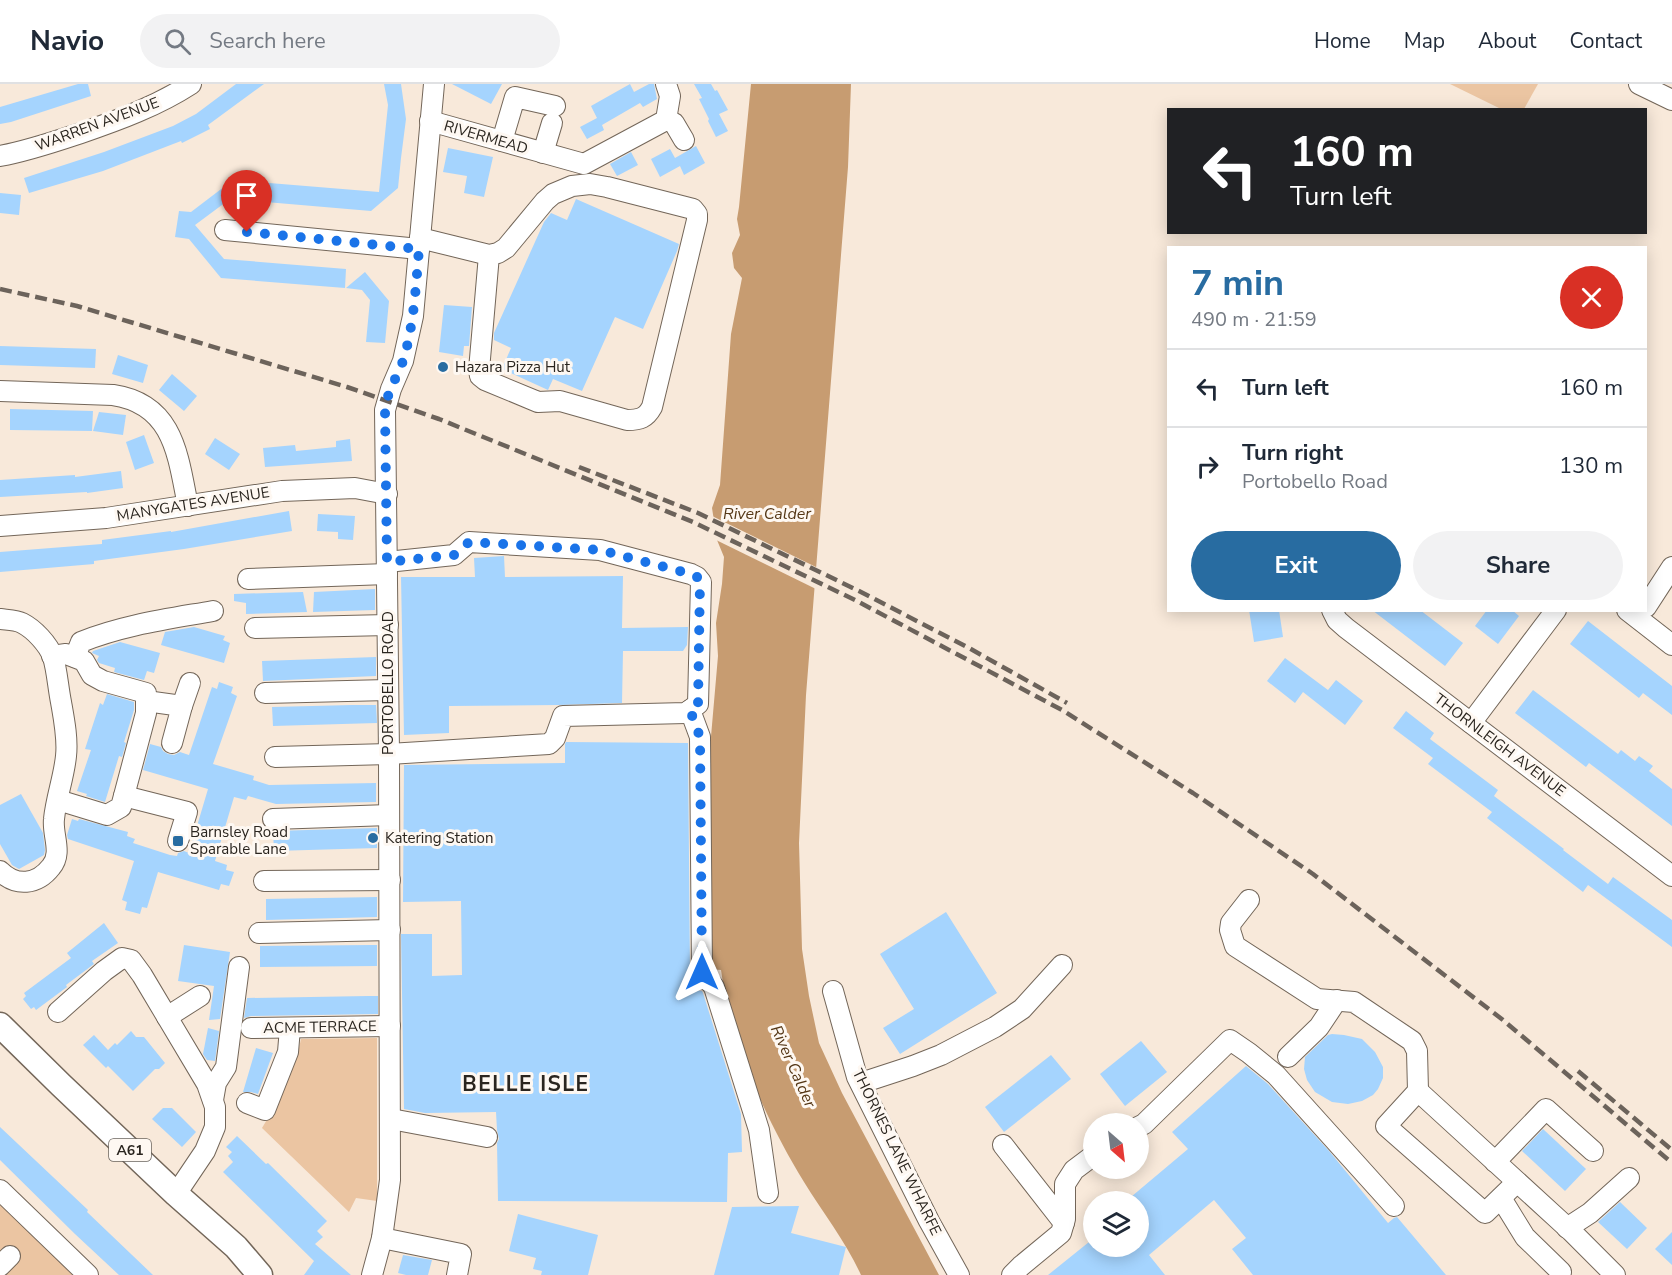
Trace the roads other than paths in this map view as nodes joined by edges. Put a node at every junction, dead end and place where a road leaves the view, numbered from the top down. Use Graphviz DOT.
graph roads {
  1 [pos="191,84"];
  2 [pos="666,84"];
  3 [pos="1638,84"];
  4 [pos="432,88"];
  5 [pos="1672,100"];
  6 [pos="666,120"];
  7 [pos="430,121"];
  8 [pos="684,140"];
  9 [pos="502,141"];
  10 [pos="543,153"];
  11 [pos="0,156"];
  12 [pos="225,230"];
  13 [pos="419,243"];
  14 [pos="489,255"];
  15 [pos="0,391"];
  16 [pos="387,494"];
  17 [pos="188,506"];
  18 [pos="0,526"];
  19 [pos="1672,567"];
  20 [pos="387,568"];
  21 [pos="248,579"];
  22 [pos="1647,600"];
  23 [pos="213,611"];
  24 [pos="1333,612"];
  25 [pos="1554,612"];
  26 [pos="1638,612"];
  27 [pos="0,619"];
  28 [pos="388,625"];
  29 [pos="255,628"];
  30 [pos="1672,645"];
  31 [pos="52,656"];
  32 [pos="75,657"];
  33 [pos="190,683"];
  34 [pos="388,690"];
  35 [pos="265,693"];
  36 [pos="146,701"];
  37 [pos="182,706"];
  38 [pos="690,710"];
  39 [pos="1471,723"];
  40 [pos="172,743"];
  41 [pos="389,754"];
  42 [pos="275,757"];
  43 [pos="124,796"];
  44 [pos="58,800"];
  45 [pos="389,815"];
  46 [pos="273,819"];
  47 [pos="178,841"];
  48 [pos="0,871"];
  49 [pos="1672,876"];
  50 [pos="390,880"];
  51 [pos="264,881"];
  52 [pos="1249,900"];
  53 [pos="390,930"];
  54 [pos="259,933"];
  55 [pos="1062,965"];
  56 [pos="239,967"];
  57 [pos="833,991"];
  58 [pos="200,996"];
  59 [pos="1337,1000"];
  60 [pos="58,1012"];
  61 [pos="167,1017"];
  62 [pos="0,1025"];
  63 [pos="390,1026"];
  64 [pos="290,1028"];
  65 [pos="251,1029"];
  66 [pos="1288,1057"];
  67 [pos="861,1083"];
  68 [pos="1418,1091"];
  69 [pos="213,1100"];
  70 [pos="247,1103"];
  71 [pos="391,1119"];
  72 [pos="1149,1119"];
  73 [pos="487,1137"];
  74 [pos="1003,1145"];
  75 [pos="1593,1151"];
  76 [pos="1495,1162"];
  77 [pos="1083,1163"];
  78 [pos="1629,1178"];
  79 [pos="1517,1182"];
  80 [pos="0,1190"];
  81 [pos="768,1193"];
  82 [pos="176,1194"];
  83 [pos="1501,1198"];
  84 [pos="1394,1206"];
  85 [pos="1064,1223"];
  86 [pos="1569,1230"];
  87 [pos="382,1238"];
  88 [pos="1561,1272"];
  89 [pos="1613,1274"];
  90 [pos="88,1275"];
  91 [pos="260,1275"];
  92 [pos="372,1275"];
  93 [pos="457,1275"];
  94 [pos="959,1275"];
  95 [pos="1012,1275"];
  1 -- 11 [label="street, WARREN AVENUE"];
  2 -- 6 [label="street"];
  3 -- 5 [label="street"];
  4 -- 7 [label="street, PORTOBELLO ROAD"];
  6 -- 8 [label="street"];
  6 -- 10 [label="street, RIVERMEAD"];
  7 -- 9 [label="street, RIVERMEAD"];
  7 -- 13 [label="street, PORTOBELLO ROAD"];
  9 -- 10 [label="street, RIVERMEAD"];
  9 -- 10 [label="street, RIVERMEAD"];
  12 -- 13 [label="street"];
  13 -- 14 [label="street"];
  13 -- 16 [label="street, PORTOBELLO ROAD"];
  14 -- 14 [label="street"];
  15 -- 17 [label="street"];
  16 -- 17 [label="street, MANYGATES AVENUE"];
  16 -- 20 [label="street, PORTOBELLO ROAD"];
  17 -- 18 [label="street, MANYGATES AVENUE"];
  19 -- 22 [label="street"];
  20 -- 21 [label="street"];
  20 -- 28 [label="street, PORTOBELLO ROAD"];
  20 -- 38 [label="street"];
  23 -- 32 [label="street"];
  24 -- 39 [label="street, THORNLEIGH AVENUE"];
  25 -- 39 [label="street"];
  26 -- 30 [label="street"];
  27 -- 31 [label="street"];
  28 -- 29 [label="street"];
  28 -- 34 [label="street, PORTOBELLO ROAD"];
  31 -- 32 [label="street"];
  31 -- 44 [label="street"];
  32 -- 36 [label="street"];
  33 -- 37 [label="street"];
  34 -- 35 [label="street"];
  34 -- 41 [label="street, PORTOBELLO ROAD"];
  36 -- 37 [label="street"];
  36 -- 43 [label="street"];
  37 -- 40 [label="street"];
  38 -- 41 [label="street"];
  38 -- 81 [label="street"];
  39 -- 49 [label="street, THORNLEIGH AVENUE"];
  41 -- 42 [label="street"];
  41 -- 45 [label="street, PORTOBELLO ROAD"];
  43 -- 44 [label="street"];
  43 -- 47 [label="street"];
  44 -- 48 [label="street"];
  45 -- 46 [label="street"];
  45 -- 50 [label="street, PORTOBELLO ROAD"];
  50 -- 51 [label="street"];
  50 -- 53 [label="street, PORTOBELLO ROAD"];
  52 -- 59 [label="street"];
  53 -- 54 [label="street"];
  53 -- 63 [label="street, PORTOBELLO ROAD"];
  55 -- 67 [label="street"];
  56 -- 69 [label="street"];
  57 -- 67 [label="street, THORNES LANE WHARFE"];
  58 -- 61 [label="street"];
  59 -- 66 [label="street"];
  59 -- 68 [label="street"];
  60 -- 61 [label="street"];
  61 -- 69 [label="street"];
  62 -- 82 [label="main road, A61"];
  63 -- 64 [label="street, ACME TERRACE"];
  63 -- 71 [label="street, PORTOBELLO ROAD"];
  64 -- 65 [label="street, ACME TERRACE"];
  64 -- 70 [label="street"];
  67 -- 94 [label="street, THORNES LANE WHARFE"];
  68 -- 76 [label="street"];
  68 -- 83 [label="street"];
  69 -- 82 [label="street"];
  71 -- 73 [label="street"];
  71 -- 87 [label="street, PORTOBELLO ROAD"];
  72 -- 84 [label="street"];
  74 -- 85 [label="street"];
  75 -- 76 [label="street"];
  76 -- 79 [label="street"];
  77 -- 85 [label="street"];
  78 -- 86 [label="street"];
  79 -- 83 [label="street"];
  79 -- 86 [label="street"];
  80 -- 90 [label="street"];
  82 -- 91 [label="main road, A61"];
  83 -- 88 [label="street"];
  85 -- 95 [label="street"];
  86 -- 89 [label="street"];
  87 -- 92 [label="street, PORTOBELLO ROAD"];
  87 -- 93 [label="street"];
}
